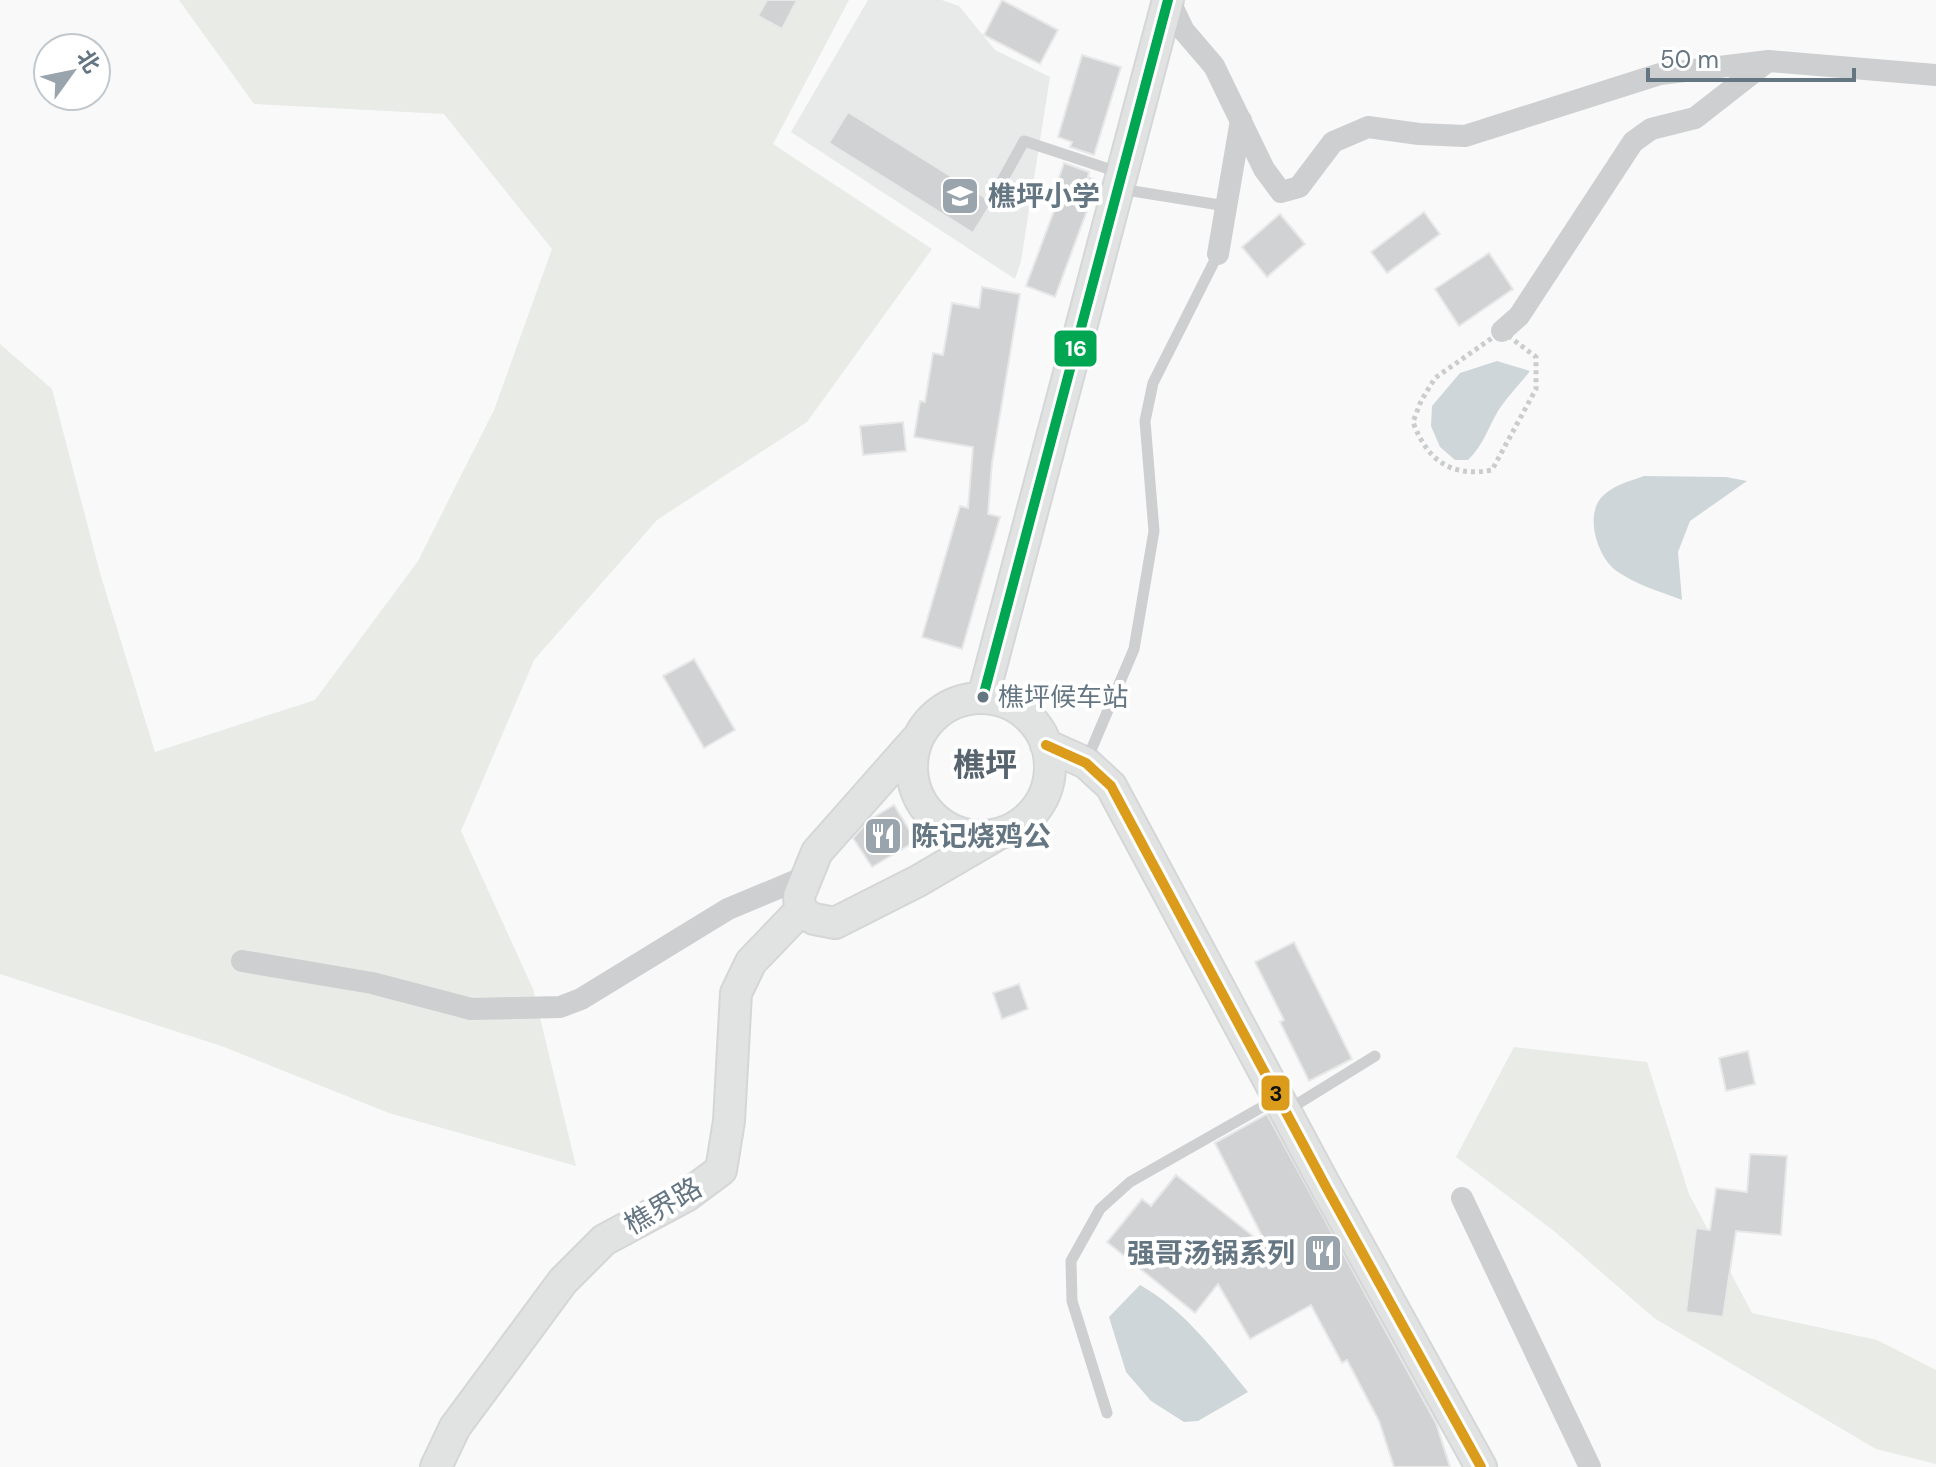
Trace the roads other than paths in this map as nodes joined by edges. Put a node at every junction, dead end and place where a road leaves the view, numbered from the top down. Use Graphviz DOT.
graph roads {
  1 [pos="1168,0"];
  2 [pos="1769,61"];
  3 [pos="1936,75"];
  4 [pos="1241,120"];
  5 [pos="1120,181"];
  6 [pos="997,190"];
  7 [pos="1226,206"];
  8 [pos="1218,254"];
  9 [pos="1502,331"];
  10 [pos="983,697"];
  11 [pos="916,740"];
  12 [pos="1046,745"];
  13 [pos="1086,763"];
  14 [pos="995,836"];
  15 [pos="807,876"];
  16 [pos="800,911"];
  17 [pos="242,961"];
  18 [pos="1375,1056"];
  19 [pos="1282,1104"];
  20 [pos="1462,1198"];
  21 [pos="1107,1413"];
  22 [pos="436,1467"];
  23 [pos="1481,1467"];
  24 [pos="1590,1467"];
  1 -- 4 [label="street"];
  1 -- 5 [label="street"];
  2 -- 3 [label="street"];
  2 -- 4 [label="street"];
  2 -- 9 [label="street"];
  4 -- 7 [label="street"];
  5 -- 6 [label="lane"];
  5 -- 7 [label="lane"];
  5 -- 10 [label="street"];
  7 -- 8 [label="street"];
  8 -- 13 [label="lane"];
  10 -- 11 [label="street"];
  10 -- 12 [label="street"];
  11 -- 14 [label="street"];
  11 -- 15 [label="street"];
  12 -- 13 [label="street"];
  12 -- 14 [label="street"];
  13 -- 19 [label="street"];
  14 -- 16 [label="street"];
  15 -- 16 [label="street"];
  15 -- 17 [label="street"];
  16 -- 22 [label="street, 樵界路"];
  18 -- 19 [label="lane"];
  19 -- 21 [label="lane"];
  19 -- 23 [label="street"];
  20 -- 24 [label="street"];
}
